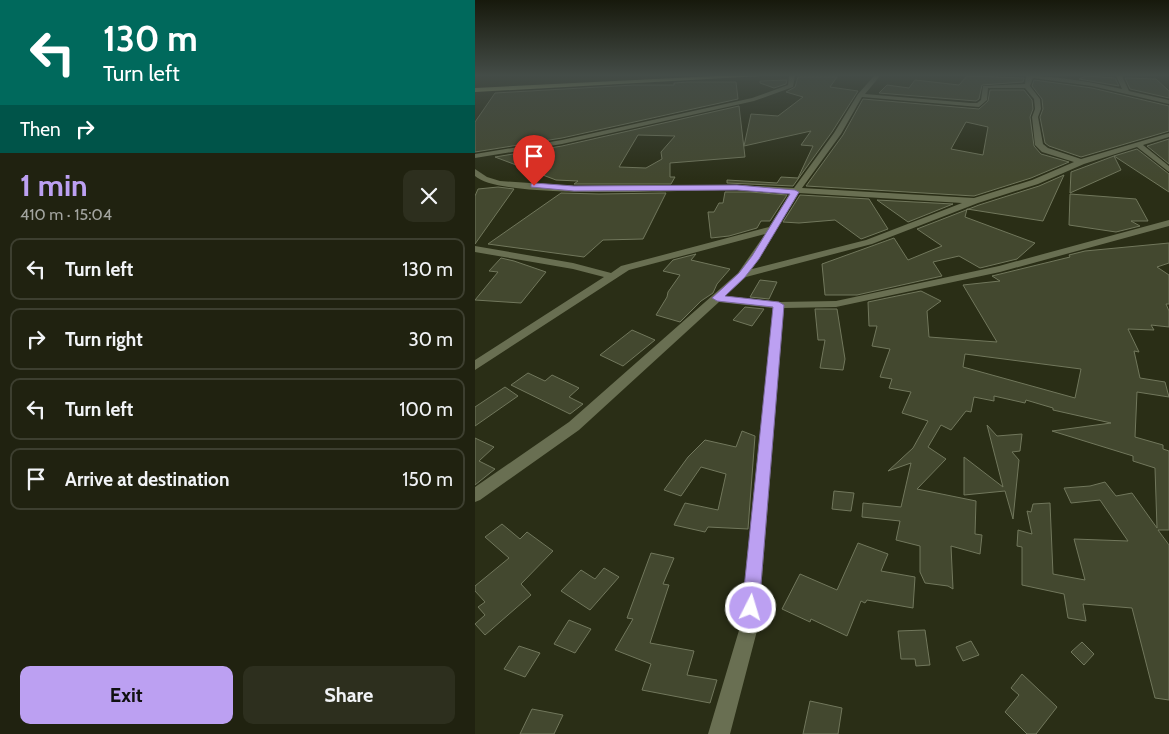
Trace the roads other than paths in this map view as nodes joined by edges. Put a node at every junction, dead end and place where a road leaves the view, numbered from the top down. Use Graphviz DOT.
graph roads {
  1 [pos="704,110"];
  2 [pos="851,110"];
  3 [pos="1038,110"];
  4 [pos="1169,135"];
  5 [pos="1137,144"];
  6 [pos="475,156"];
  7 [pos="1081,162"];
  8 [pos="1169,170"];
  9 [pos="475,171"];
  10 [pos="795,192"];
  11 [pos="975,201"];
  12 [pos="1169,223"];
  13 [pos="773,229"];
  14 [pos="475,249"];
  15 [pos="742,275"];
  16 [pos="612,276"];
  17 [pos="717,298"];
  18 [pos="779,305"];
  19 [pos="475,366"];
  20 [pos="475,495"];
  21 [pos="719,734"];
  1 -- 6 [label="street"];
  2 -- 10 [label="street"];
  3 -- 7 [label="street"];
  4 -- 5 [label="street"];
  5 -- 7 [label="street"];
  5 -- 8 [label="street"];
  7 -- 11 [label="street"];
  9 -- 10 [label="street"];
  10 -- 11 [label="street"];
  10 -- 13 [label="street"];
  11 -- 15 [label="street"];
  12 -- 18 [label="street"];
  13 -- 15 [label="street"];
  13 -- 16 [label="street"];
  14 -- 16 [label="street"];
  15 -- 17 [label="street"];
  16 -- 19 [label="street"];
  17 -- 18 [label="street"];
  17 -- 20 [label="street"];
  18 -- 21 [label="street"];
}
